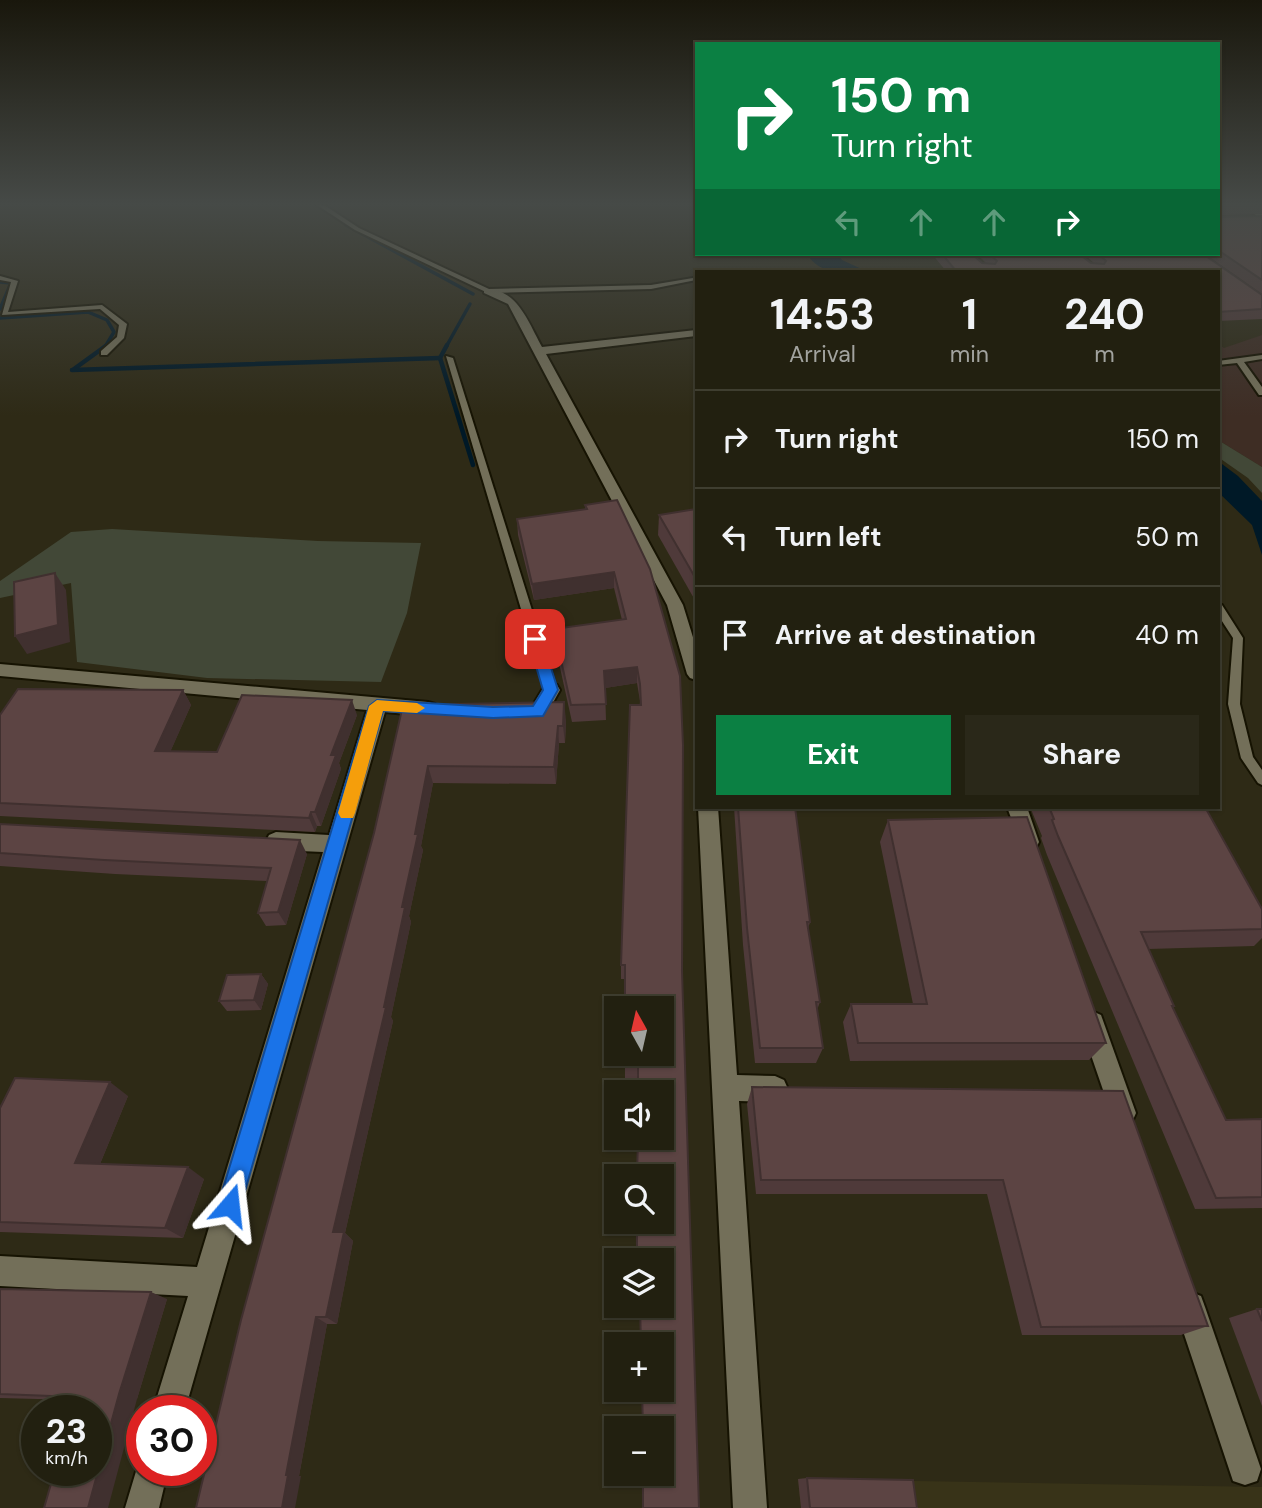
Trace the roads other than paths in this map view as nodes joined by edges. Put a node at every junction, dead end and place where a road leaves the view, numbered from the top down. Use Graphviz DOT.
graph roads {
  1 [pos="455,275"];
  2 [pos="0,278"];
  3 [pos="693,280"];
  4 [pos="488,291"];
  5 [pos="695,333"];
  6 [pos="538,351"];
  7 [pos="104,353"];
  8 [pos="1262,357"];
  9 [pos="449,358"];
  10 [pos="1240,360"];
  11 [pos="1220,363"];
  12 [pos="1262,393"];
  13 [pos="1220,610"];
  14 [pos="0,670"];
  15 [pos="695,671"];
  16 [pos="551,690"];
  17 [pos="377,706"];
  18 [pos="442,709"];
  19 [pos="505,712"];
  20 [pos="1262,780"];
  21 [pos="708,809"];
  22 [pos="1018,809"];
  23 [pos="257,840"];
  24 [pos="338,844"];
  25 [pos="1040,872"];
  26 [pos="1085,1002"];
  27 [pos="724,1088"];
  28 [pos="805,1089"];
  29 [pos="1089,1092"];
  30 [pos="1116,1093"];
  31 [pos="1130,1131"];
  32 [pos="0,1270"];
  33 [pos="206,1282"];
  34 [pos="1183,1287"];
  35 [pos="173,1395"];
  36 [pos="1245,1468"];
  37 [pos="148,1486"];
  38 [pos="142,1508"];
  39 [pos="750,1508"];
  1 -- 4 [label="lane"];
  2 -- 7 [label="lane"];
  3 -- 4 [label="lane"];
  4 -- 6 [label="street"];
  5 -- 6 [label="street"];
  6 -- 15 [label="street"];
  8 -- 10 [label="lane"];
  9 -- 16 [label="lane"];
  10 -- 11 [label="lane"];
  10 -- 12 [label="lane"];
  13 -- 20 [label="lane"];
  14 -- 17 [label="street"];
  16 -- 19 [label="street"];
  17 -- 18 [label="street"];
  17 -- 24 [label="street"];
  21 -- 27 [label="street"];
  22 -- 25 [label="street"];
  23 -- 24 [label="street"];
  24 -- 33 [label="street"];
  26 -- 30 [label="street"];
  27 -- 28 [label="street"];
  27 -- 39 [label="street"];
  29 -- 30 [label="street"];
  30 -- 31 [label="street"];
  32 -- 33 [label="street"];
  33 -- 35 [label="street"];
  34 -- 36 [label="street"];
  37 -- 38 [label="street"];
}
